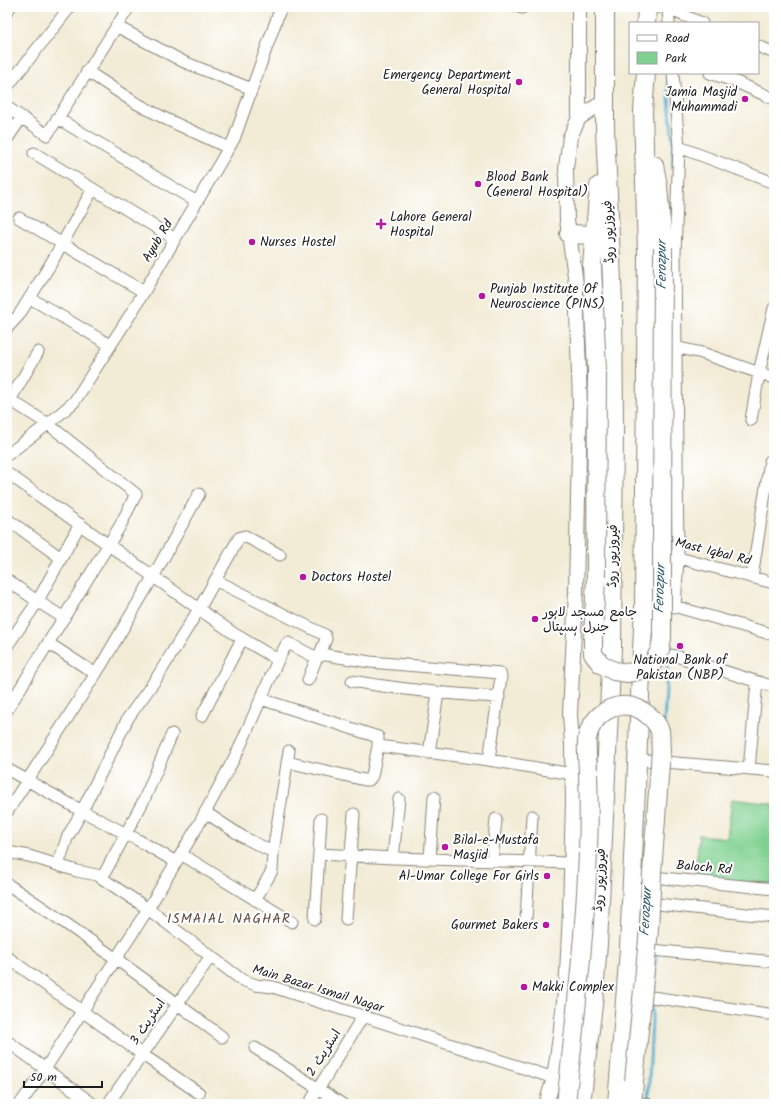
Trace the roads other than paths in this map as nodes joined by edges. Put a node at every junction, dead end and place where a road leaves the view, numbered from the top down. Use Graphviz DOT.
graph roads {
  1 [pos="10,7"];
  2 [pos="70,7"];
  3 [pos="129,7"];
  4 [pos="281,7"];
  5 [pos="518,7"];
  6 [pos="522,7"];
  7 [pos="579,7"];
  8 [pos="605,7"];
  9 [pos="647,7"];
  10 [pos="654,7"];
  11 [pos="672,9"];
  12 [pos="7,11"];
  13 [pos="646,22"];
  14 [pos="669,22"];
  15 [pos="700,22"];
  16 [pos="116,26"];
  17 [pos="759,46"];
  18 [pos="774,53"];
  19 [pos="87,71"];
  20 [pos="646,74"];
  21 [pos="673,74"];
  22 [pos="713,74"];
  23 [pos="7,87"];
  24 [pos="252,89"];
  25 [pos="774,99"];
  26 [pos="606,100"];
  27 [pos="7,107"];
  28 [pos="643,111"];
  29 [pos="22,117"];
  30 [pos="57,118"];
  31 [pos="579,118"];
  32 [pos="605,130"];
  33 [pos="7,139"];
  34 [pos="679,147"];
  35 [pos="229,148"];
  36 [pos="34,153"];
  37 [pos="774,183"];
  38 [pos="93,189"];
  39 [pos="197,202"];
  40 [pos="19,218"];
  41 [pos="569,234"];
  42 [pos="594,235"];
  43 [pos="175,239"];
  44 [pos="62,244"];
  45 [pos="144,292"];
  46 [pos="30,298"];
  47 [pos="774,308"];
  48 [pos="7,328"];
  49 [pos="645,344"];
  50 [pos="110,346"];
  51 [pos="676,347"];
  52 [pos="38,352"];
  53 [pos="759,373"];
  54 [pos="774,378"];
  55 [pos="8,399"];
  56 [pos="751,420"];
  57 [pos="48,424"];
  58 [pos="7,455"];
  59 [pos="770,461"];
  60 [pos="7,473"];
  61 [pos="199,494"];
  62 [pos="7,519"];
  63 [pos="80,524"];
  64 [pos="108,545"];
  65 [pos="645,550"];
  66 [pos="280,555"];
  67 [pos="60,558"];
  68 [pos="678,558"];
  69 [pos="153,577"];
  70 [pos="752,577"];
  71 [pos="7,580"];
  72 [pos="215,580"];
  73 [pos="774,583"];
  74 [pos="37,601"];
  75 [pos="644,605"];
  76 [pos="674,607"];
  77 [pos="199,609"];
  78 [pos="64,618"];
  79 [pos="774,636"];
  80 [pos="242,639"];
  81 [pos="48,644"];
  82 [pos="7,646"];
  83 [pos="641,652"];
  84 [pos="319,656"];
  85 [pos="278,660"];
  86 [pos="96,674"];
  87 [pos="308,680"];
  88 [pos="352,681"];
  89 [pos="757,682"];
  90 [pos="774,687"];
  91 [pos="438,693"];
  92 [pos="498,697"];
  93 [pos="261,699"];
  94 [pos="7,710"];
  95 [pos="202,716"];
  96 [pos="172,734"];
  97 [pos="378,746"];
  98 [pos="429,753"];
  99 [pos="637,759"];
  100 [pos="489,760"];
  101 [pos="7,769"];
  102 [pos="750,769"];
  103 [pos="774,771"];
  104 [pos="572,774"];
  105 [pos="27,781"];
  106 [pos="434,797"];
  107 [pos="399,799"];
  108 [pos="82,811"];
  109 [pos="7,812"];
  110 [pos="205,812"];
  111 [pos="354,814"];
  112 [pos="532,816"];
  113 [pos="496,818"];
  114 [pos="321,819"];
  115 [pos="127,834"];
  116 [pos="7,852"];
  117 [pos="273,852"];
  118 [pos="319,854"];
  119 [pos="350,856"];
  120 [pos="178,858"];
  121 [pos="393,858"];
  122 [pos="430,859"];
  123 [pos="492,861"];
  124 [pos="529,862"];
  125 [pos="571,863"];
  126 [pos="58,865"];
  127 [pos="632,875"];
  128 [pos="102,878"];
  129 [pos="7,884"];
  130 [pos="774,889"];
  131 [pos="256,900"];
  132 [pos="632,902"];
  133 [pos="148,909"];
  134 [pos="774,917"];
  135 [pos="315,919"];
  136 [pos="346,919"];
  137 [pos="526,919"];
  138 [pos="292,922"];
  139 [pos="629,949"];
  140 [pos="211,956"];
  141 [pos="7,957"];
  142 [pos="116,958"];
  143 [pos="774,962"];
  144 [pos="626,994"];
  145 [pos="177,1004"];
  146 [pos="82,1011"];
  147 [pos="768,1014"];
  148 [pos="364,1016"];
  149 [pos="222,1037"];
  150 [pos="7,1041"];
  151 [pos="255,1048"];
  152 [pos="143,1055"];
  153 [pos="45,1069"];
  154 [pos="554,1078"];
  155 [pos="319,1088"];
  156 [pos="199,1093"];
  157 [pos="20,1104"];
  158 [pos="93,1104"];
  159 [pos="108,1104"];
  160 [pos="309,1104"];
  161 [pos="342,1104"];
  162 [pos="546,1104"];
  163 [pos="566,1104"];
  164 [pos="581,1104"];
  165 [pos="632,1104"];
  1 -- 12 [label="street"];
  2 -- 23 [label="street"];
  3 -- 16 [label="street"];
  4 -- 24 [label="street, Ayub Rd"];
  5 -- 6 [label="street"];
  7 -- 31 [label="street"];
  8 -- 26 [label="main road, فیروزپور روڈ"];
  9 -- 13 [label="main road"];
  10 -- 11 [label="street"];
  11 -- 14 [label="street"];
  11 -- 15 [label="street"];
  16 -- 19 [label="street"];
  16 -- 24 [label="street"];
  17 -- 18 [label="street"];
  19 -- 30 [label="street"];
  19 -- 35 [label="street"];
  20 -- 28 [label="main road"];
  21 -- 34 [label="street"];
  22 -- 25 [label="street"];
  24 -- 35 [label="street, Ayub Rd"];
  26 -- 31 [label="street"];
  26 -- 32 [label="main road, فیروزپور روڈ"];
  27 -- 29 [label="street"];
  28 -- 42 [label="main road, bridge"];
  28 -- 49 [label="main road"];
  29 -- 30 [label="street"];
  29 -- 33 [label="street"];
  30 -- 39 [label="street"];
  31 -- 41 [label="street"];
  32 -- 42 [label="main road"];
  32 -- 164 [label="main road, فیروزپور روڈ"];
  34 -- 37 [label="street"];
  34 -- 51 [label="street"];
  35 -- 39 [label="street, Ayub Rd"];
  36 -- 38 [label="street"];
  38 -- 43 [label="street"];
  38 -- 44 [label="street"];
  39 -- 43 [label="street, Ayub Rd"];
  40 -- 44 [label="street"];
  41 -- 42 [label="main road"];
  41 -- 104 [label="street"];
  43 -- 45 [label="street, Ayub Rd"];
  44 -- 45 [label="street"];
  44 -- 46 [label="street"];
  45 -- 50 [label="street, Ayub Rd"];
  46 -- 48 [label="street"];
  46 -- 50 [label="street"];
  47 -- 53 [label="street"];
  49 -- 51 [label="street"];
  49 -- 65 [label="main road"];
  50 -- 57 [label="street, Ayub Rd"];
  51 -- 53 [label="street"];
  51 -- 68 [label="street"];
  52 -- 55 [label="street"];
  53 -- 54 [label="street"];
  53 -- 56 [label="street"];
  55 -- 57 [label="street"];
  57 -- 58 [label="street, Ayub Rd"];
  57 -- 64 [label="street"];
  59 -- 70 [label="street"];
  60 -- 63 [label="street"];
  61 -- 69 [label="street"];
  62 -- 67 [label="street"];
  63 -- 64 [label="street"];
  63 -- 67 [label="street"];
  64 -- 69 [label="street"];
  64 -- 78 [label="street"];
  65 -- 68 [label="street, Mast Iqbal Rd"];
  65 -- 75 [label="main road"];
  66 -- 72 [label="street"];
  67 -- 74 [label="street"];
  68 -- 70 [label="street, Mast Iqbal Rd"];
  68 -- 76 [label="street"];
  69 -- 77 [label="street"];
  69 -- 86 [label="street"];
  70 -- 73 [label="street, Mast Iqbal Rd"];
  71 -- 74 [label="street"];
  72 -- 77 [label="street"];
  72 -- 84 [label="street"];
  74 -- 78 [label="street"];
  74 -- 82 [label="street"];
  75 -- 76 [label="street"];
  75 -- 83 [label="main road"];
  76 -- 79 [label="street"];
  77 -- 80 [label="street"];
  77 -- 108 [label="street"];
  78 -- 81 [label="street"];
  80 -- 85 [label="street"];
  80 -- 95 [label="street"];
  81 -- 86 [label="street"];
  81 -- 94 [label="street"];
  83 -- 89 [label="street"];
  83 -- 99 [label="main road"];
  84 -- 85 [label="street"];
  84 -- 87 [label="street"];
  84 -- 92 [label="street"];
  85 -- 93 [label="street"];
  86 -- 105 [label="street"];
  88 -- 91 [label="street"];
  89 -- 90 [label="street"];
  89 -- 102 [label="street"];
  91 -- 92 [label="street"];
  91 -- 98 [label="street"];
  92 -- 100 [label="street"];
  93 -- 97 [label="street"];
  93 -- 110 [label="street"];
  96 -- 115 [label="street"];
  97 -- 98 [label="street"];
  97 -- 117 [label="street"];
  98 -- 100 [label="street"];
  99 -- 102 [label="street"];
  99 -- 127 [label="main road"];
  100 -- 104 [label="street"];
  101 -- 105 [label="street"];
  102 -- 103 [label="street"];
  104 -- 125 [label="street"];
  105 -- 108 [label="street"];
  105 -- 109 [label="street"];
  106 -- 122 [label="street"];
  107 -- 121 [label="street"];
  108 -- 115 [label="street"];
  108 -- 126 [label="street"];
  110 -- 117 [label="street"];
  110 -- 120 [label="street"];
  111 -- 119 [label="street"];
  112 -- 124 [label="street"];
  113 -- 123 [label="street"];
  114 -- 118 [label="street"];
  115 -- 120 [label="street"];
  115 -- 128 [label="street"];
  116 -- 126 [label="street, Main Bazar Ismail Nagar"];
  117 -- 131 [label="street"];
  118 -- 119 [label="street"];
  118 -- 135 [label="street"];
  119 -- 121 [label="street"];
  119 -- 136 [label="street"];
  120 -- 131 [label="street"];
  120 -- 133 [label="street"];
  121 -- 122 [label="street"];
  122 -- 123 [label="street"];
  123 -- 124 [label="street"];
  124 -- 125 [label="street"];
  124 -- 137 [label="street"];
  125 -- 154 [label="street"];
  126 -- 128 [label="street, Main Bazar Ismail Nagar"];
  127 -- 130 [label="street, Baloch Rd"];
  127 -- 132 [label="main road"];
  128 -- 133 [label="street, Main Bazar Ismail Nagar"];
  129 -- 142 [label="street"];
  131 -- 138 [label="street"];
  132 -- 134 [label="street"];
  132 -- 139 [label="main road"];
  133 -- 140 [label="street, Main Bazar Ismail Nagar"];
  133 -- 142 [label="street"];
  139 -- 143 [label="street"];
  139 -- 144 [label="main road"];
  140 -- 145 [label="street, اسٹریٹ 3"];
  140 -- 148 [label="street, Main Bazar Ismail Nagar"];
  141 -- 146 [label="street"];
  142 -- 145 [label="street"];
  142 -- 146 [label="street"];
  144 -- 147 [label="street"];
  144 -- 165 [label="main road"];
  145 -- 149 [label="street"];
  145 -- 152 [label="street, اسٹریٹ 3"];
  146 -- 152 [label="street"];
  146 -- 153 [label="street"];
  148 -- 154 [label="street, Main Bazar Ismail Nagar"];
  148 -- 155 [label="street, اسٹریٹ 2"];
  150 -- 153 [label="street"];
  151 -- 155 [label="street"];
  152 -- 156 [label="street"];
  152 -- 159 [label="street, اسٹریٹ 3"];
  153 -- 157 [label="street"];
  153 -- 158 [label="street"];
  154 -- 162 [label="street"];
  155 -- 160 [label="street, اسٹریٹ 2"];
  155 -- 161 [label="street"];
  163 -- 165 [label="main road, bridge"];
}
